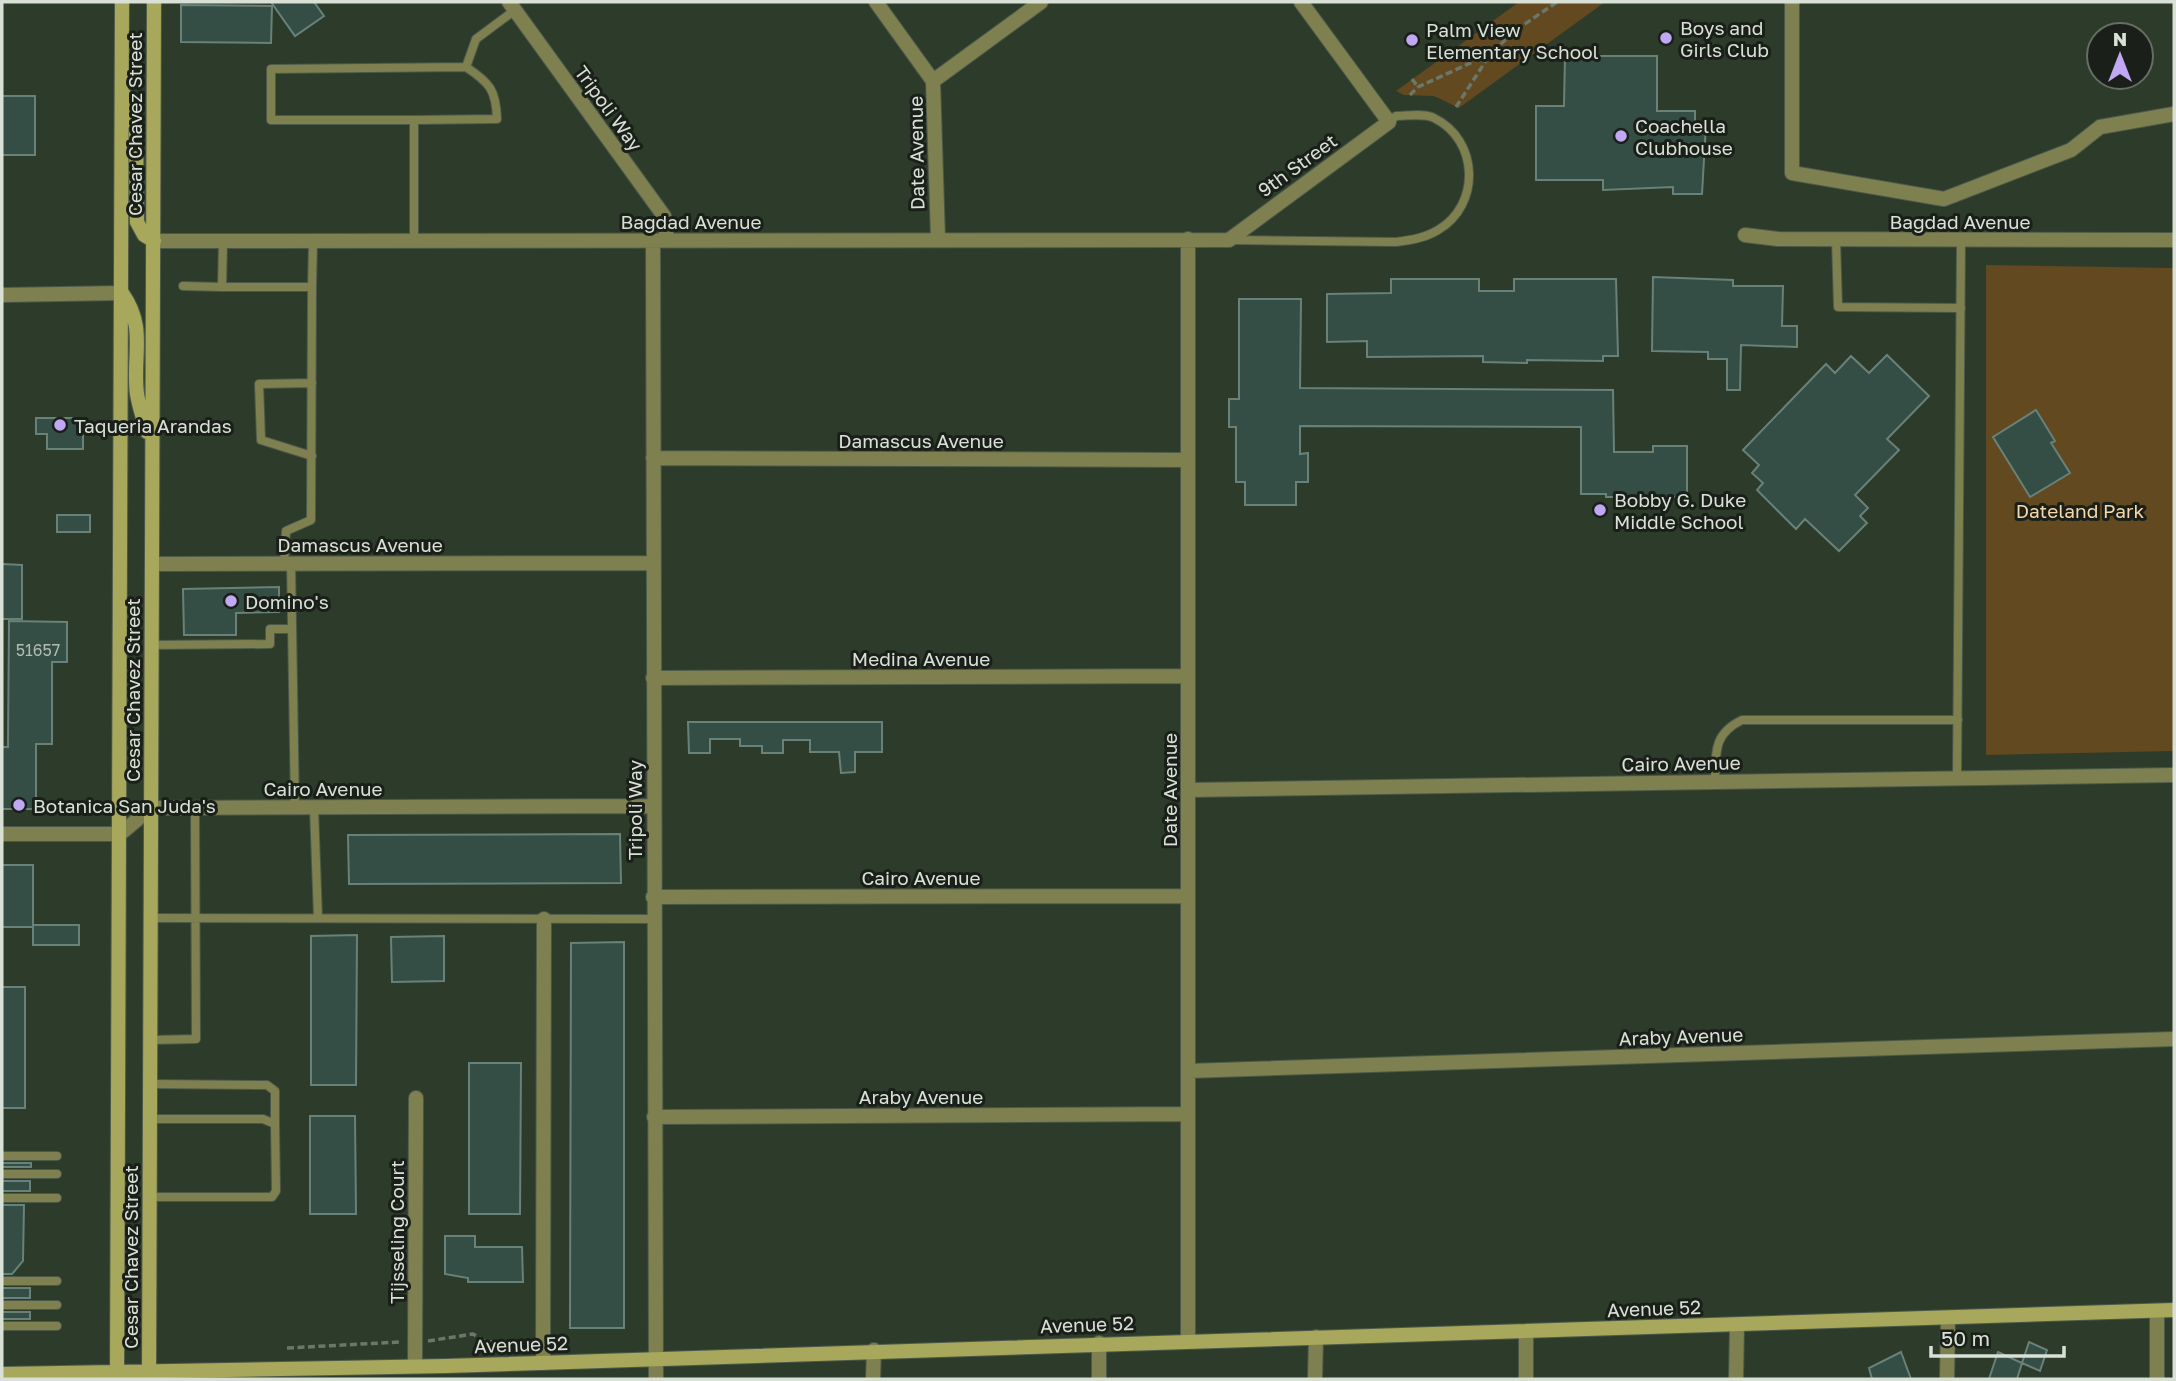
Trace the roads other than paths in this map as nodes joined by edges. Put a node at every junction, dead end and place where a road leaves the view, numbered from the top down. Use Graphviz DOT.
graph roads {
  1 [pos="122,2"];
  2 [pos="154,2"];
  3 [pos="876,2"];
  4 [pos="1041,2"];
  5 [pos="1301,2"];
  6 [pos="1792,2"];
  7 [pos="517,4"];
  8 [pos="466,67"];
  9 [pos="933,81"];
  10 [pos="122,84"];
  11 [pos="2174,114"];
  12 [pos="414,120"];
  13 [pos="1389,122"];
  14 [pos="1745,235"];
  15 [pos="938,239"];
  16 [pos="1188,239"];
  17 [pos="414,240"];
  18 [pos="660,240"];
  19 [pos="1228,240"];
  20 [pos="1836,240"];
  21 [pos="1961,240"];
  22 [pos="2174,240"];
  23 [pos="154,241"];
  24 [pos="223,241"];
  25 [pos="313,241"];
  26 [pos="183,286"];
  27 [pos="222,287"];
  28 [pos="312,287"];
  29 [pos="122,293"];
  30 [pos="2,295"];
  31 [pos="1961,308"];
  32 [pos="312,383"];
  33 [pos="152,450"];
  34 [pos="312,456"];
  35 [pos="653,458"];
  36 [pos="1188,460"];
  37 [pos="287,563"];
  38 [pos="653,563"];
  39 [pos="152,564"];
  40 [pos="292,629"];
  41 [pos="153,645"];
  42 [pos="1188,676"];
  43 [pos="653,678"];
  44 [pos="1958,720"];
  45 [pos="2174,775"];
  46 [pos="1956,778"];
  47 [pos="1715,782"];
  48 [pos="1188,790"];
  49 [pos="653,806"];
  50 [pos="151,808"];
  51 [pos="195,808"];
  52 [pos="295,808"];
  53 [pos="314,808"];
  54 [pos="2,834"];
  55 [pos="120,834"];
  56 [pos="1188,896"];
  57 [pos="653,897"];
  58 [pos="150,918"];
  59 [pos="196,918"];
  60 [pos="318,918"];
  61 [pos="544,919"];
  62 [pos="653,919"];
  63 [pos="2174,1039"];
  64 [pos="151,1040"];
  65 [pos="1188,1071"];
  66 [pos="150,1084"];
  67 [pos="416,1098"];
  68 [pos="1188,1114"];
  69 [pos="654,1117"];
  70 [pos="150,1119"];
  71 [pos="275,1124"];
  72 [pos="2,1156"];
  73 [pos="57,1156"];
  74 [pos="2,1174"];
  75 [pos="57,1174"];
  76 [pos="150,1197"];
  77 [pos="2,1198"];
  78 [pos="57,1198"];
  79 [pos="2,1281"];
  80 [pos="57,1281"];
  81 [pos="2,1305"];
  82 [pos="57,1305"];
  83 [pos="2174,1310"];
  84 [pos="2157,1311"];
  85 [pos="1948,1318"];
  86 [pos="1737,1325"];
  87 [pos="2,1326"];
  88 [pos="57,1326"];
  89 [pos="1527,1332"];
  90 [pos="1316,1338"];
  91 [pos="1188,1340"];
  92 [pos="1098,1343"];
  93 [pos="874,1350"];
  94 [pos="655,1359"];
  95 [pos="543,1363"];
  96 [pos="415,1366"];
  97 [pos="446,1372"];
  98 [pos="2,1374"];
  99 [pos="316,1374"];
  100 [pos="117,1376"];
  101 [pos="149,1376"];
  102 [pos="42,1377"];
  103 [pos="656,1379"];
  104 [pos="873,1379"];
  105 [pos="1098,1379"];
  106 [pos="1315,1379"];
  107 [pos="1526,1379"];
  108 [pos="1736,1379"];
  109 [pos="1947,1379"];
  110 [pos="2157,1379"];
  1 -- 10 [label="main road, Cesar Chavez Street"];
  2 -- 23 [label="main road, Cesar Chavez Street"];
  3 -- 9 [label="street, Date Avenue"];
  4 -- 9 [label="street"];
  5 -- 13 [label="street"];
  6 -- 11 [label="street"];
  7 -- 8 [label="lane"];
  7 -- 18 [label="street, Tripoli Way"];
  8 -- 12 [label="lane"];
  8 -- 12 [label="lane"];
  9 -- 15 [label="street, Date Avenue"];
  10 -- 23 [label="main road"];
  10 -- 29 [label="main road, Cesar Chavez Street"];
  12 -- 17 [label="lane"];
  13 -- 19 [label="street, 9th Street"];
  13 -- 19 [label="lane"];
  14 -- 20 [label="street, Bagdad Avenue"];
  15 -- 16 [label="street, Bagdad Avenue"];
  15 -- 18 [label="street, Bagdad Avenue"];
  16 -- 19 [label="street, Bagdad Avenue"];
  16 -- 36 [label="street, Date Avenue"];
  17 -- 18 [label="street, Bagdad Avenue"];
  17 -- 25 [label="street, Bagdad Avenue"];
  18 -- 35 [label="street, Tripoli Way"];
  20 -- 21 [label="street, Bagdad Avenue"];
  20 -- 31 [label="lane"];
  21 -- 22 [label="street, Bagdad Avenue"];
  21 -- 31 [label="lane"];
  23 -- 24 [label="street, Bagdad Avenue"];
  23 -- 33 [label="main road, Cesar Chavez Street"];
  24 -- 25 [label="street, Bagdad Avenue"];
  24 -- 27 [label="lane"];
  25 -- 28 [label="lane"];
  26 -- 27 [label="lane"];
  27 -- 28 [label="lane"];
  28 -- 32 [label="lane"];
  29 -- 30 [label="street"];
  29 -- 33 [label="main road"];
  29 -- 55 [label="main road, Cesar Chavez Street"];
  31 -- 44 [label="lane"];
  32 -- 34 [label="lane"];
  32 -- 34 [label="lane"];
  33 -- 39 [label="main road, Cesar Chavez Street"];
  34 -- 37 [label="lane"];
  35 -- 36 [label="street, Damascus Avenue"];
  35 -- 38 [label="street, Tripoli Way"];
  36 -- 42 [label="street, Date Avenue"];
  37 -- 38 [label="street, Damascus Avenue"];
  37 -- 39 [label="street, Damascus Avenue"];
  37 -- 40 [label="lane"];
  38 -- 43 [label="street, Tripoli Way"];
  39 -- 41 [label="main road, Cesar Chavez Street"];
  40 -- 41 [label="lane"];
  40 -- 52 [label="lane"];
  41 -- 50 [label="main road, Cesar Chavez Street"];
  42 -- 43 [label="street, Medina Avenue"];
  42 -- 48 [label="street, Date Avenue"];
  43 -- 49 [label="street, Tripoli Way"];
  44 -- 46 [label="lane"];
  44 -- 47 [label="lane"];
  45 -- 46 [label="street, Cairo Avenue"];
  46 -- 47 [label="street, Cairo Avenue"];
  47 -- 48 [label="street, Cairo Avenue"];
  48 -- 56 [label="street, Date Avenue"];
  49 -- 53 [label="street, Cairo Avenue"];
  49 -- 57 [label="street, Tripoli Way"];
  50 -- 51 [label="street, Cairo Avenue"];
  50 -- 55 [label="street"];
  50 -- 58 [label="main road, Cesar Chavez Street"];
  51 -- 52 [label="street, Cairo Avenue"];
  51 -- 59 [label="lane"];
  52 -- 53 [label="street, Cairo Avenue"];
  53 -- 60 [label="lane"];
  54 -- 55 [label="street"];
  55 -- 100 [label="main road, Cesar Chavez Street"];
  56 -- 57 [label="street, Cairo Avenue"];
  56 -- 65 [label="street, Date Avenue"];
  57 -- 62 [label="street, Tripoli Way"];
  58 -- 59 [label="lane"];
  58 -- 64 [label="main road, Cesar Chavez Street"];
  59 -- 60 [label="lane"];
  59 -- 64 [label="lane"];
  60 -- 61 [label="lane"];
  61 -- 62 [label="lane"];
  61 -- 95 [label="street"];
  62 -- 69 [label="street, Tripoli Way"];
  63 -- 65 [label="street, Araby Avenue"];
  64 -- 66 [label="main road, Cesar Chavez Street"];
  65 -- 68 [label="street, Date Avenue"];
  66 -- 70 [label="main road, Cesar Chavez Street"];
  66 -- 71 [label="lane"];
  67 -- 96 [label="street, Tijsseling Court"];
  68 -- 69 [label="street, Araby Avenue"];
  68 -- 91 [label="street, Date Avenue"];
  69 -- 94 [label="street, Tripoli Way"];
  70 -- 71 [label="lane"];
  70 -- 76 [label="main road, Cesar Chavez Street"];
  71 -- 76 [label="lane"];
  72 -- 73 [label="lane"];
  74 -- 75 [label="lane"];
  76 -- 101 [label="main road, Cesar Chavez Street"];
  77 -- 78 [label="lane"];
  79 -- 80 [label="lane"];
  81 -- 82 [label="lane"];
  83 -- 84 [label="main road, Avenue 52"];
  84 -- 85 [label="main road, Avenue 52"];
  84 -- 110 [label="street"];
  85 -- 86 [label="main road, Avenue 52"];
  85 -- 109 [label="street"];
  86 -- 89 [label="main road, Avenue 52"];
  86 -- 108 [label="street"];
  87 -- 88 [label="lane"];
  89 -- 90 [label="main road, Avenue 52"];
  89 -- 107 [label="street"];
  90 -- 91 [label="main road, Avenue 52"];
  90 -- 106 [label="street"];
  91 -- 92 [label="main road, Avenue 52"];
  92 -- 93 [label="main road, Avenue 52"];
  92 -- 105 [label="street"];
  93 -- 94 [label="main road, Avenue 52"];
  93 -- 104 [label="street"];
  94 -- 95 [label="main road, Avenue 52"];
  94 -- 103 [label="street, Tripoli Way"];
  95 -- 97 [label="main road, Avenue 52"];
  96 -- 97 [label="main road, Avenue 52"];
  96 -- 99 [label="main road, Avenue 52"];
  98 -- 102 [label="main road, Avenue 52"];
  99 -- 101 [label="main road, Avenue 52"];
  100 -- 101 [label="main road, Avenue 52"];
  100 -- 102 [label="main road, Avenue 52"];
}
